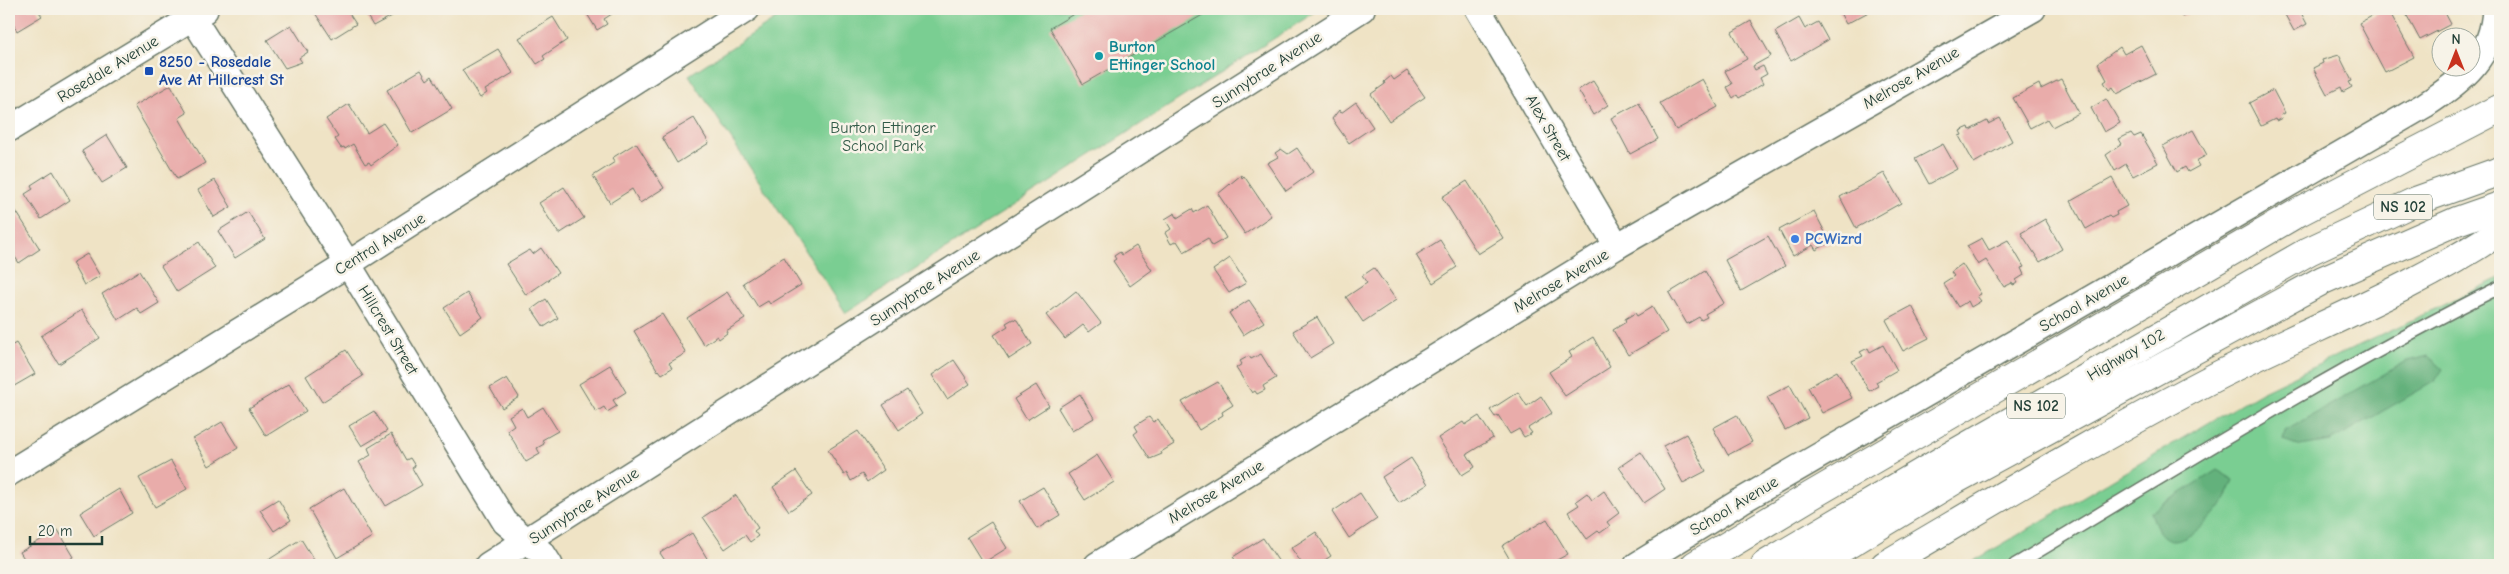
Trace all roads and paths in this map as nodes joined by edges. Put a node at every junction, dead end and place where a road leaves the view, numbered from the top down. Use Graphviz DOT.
graph roads {
  1 [pos="747,9"];
  2 [pos="1362,9"];
  3 [pos="1478,9"];
  4 [pos="2032,9"];
  5 [pos="2495,9"];
  6 [pos="195,12"];
  7 [pos="2500,108"];
  8 [pos="9,129"];
  9 [pos="2500,171"];
  10 [pos="2494,216"];
  11 [pos="1617,246"];
  12 [pos="348,264"];
  13 [pos="2500,287"];
  14 [pos="9,473"];
  15 [pos="529,541"];
  16 [pos="488,565"];
  17 [pos="550,565"];
  18 [pos="1097,565"];
  19 [pos="1636,565"];
  20 [pos="1695,565"];
  21 [pos="1765,565"];
  22 [pos="1814,565"];
  23 [pos="1885,565"];
  24 [pos="2015,565"];
  1 -- 12 [label="street, Central Avenue"];
  2 -- 15 [label="street, Sunnybrae Avenue"];
  3 -- 11 [label="street, Alex Street"];
  4 -- 11 [label="street, Melrose Avenue"];
  5 -- 19 [label="street, School Avenue"];
  6 -- 8 [label="street, Rosedale Avenue"];
  6 -- 12 [label="street, Hillcrest Street"];
  7 -- 20 [label="highway"];
  9 -- 21 [label="highway, Highway 102 / NS 102"];
  10 -- 22 [label="highway, Highway 102 / NS 102"];
  10 -- 23 [label="highway"];
  11 -- 18 [label="street, Melrose Avenue"];
  12 -- 14 [label="street, Central Avenue"];
  12 -- 15 [label="street, Hillcrest Street"];
  13 -- 24 [label="lane"];
  15 -- 16 [label="street, Sunnybrae Avenue"];
  15 -- 17 [label="street, Hillcrest Street"];
}
